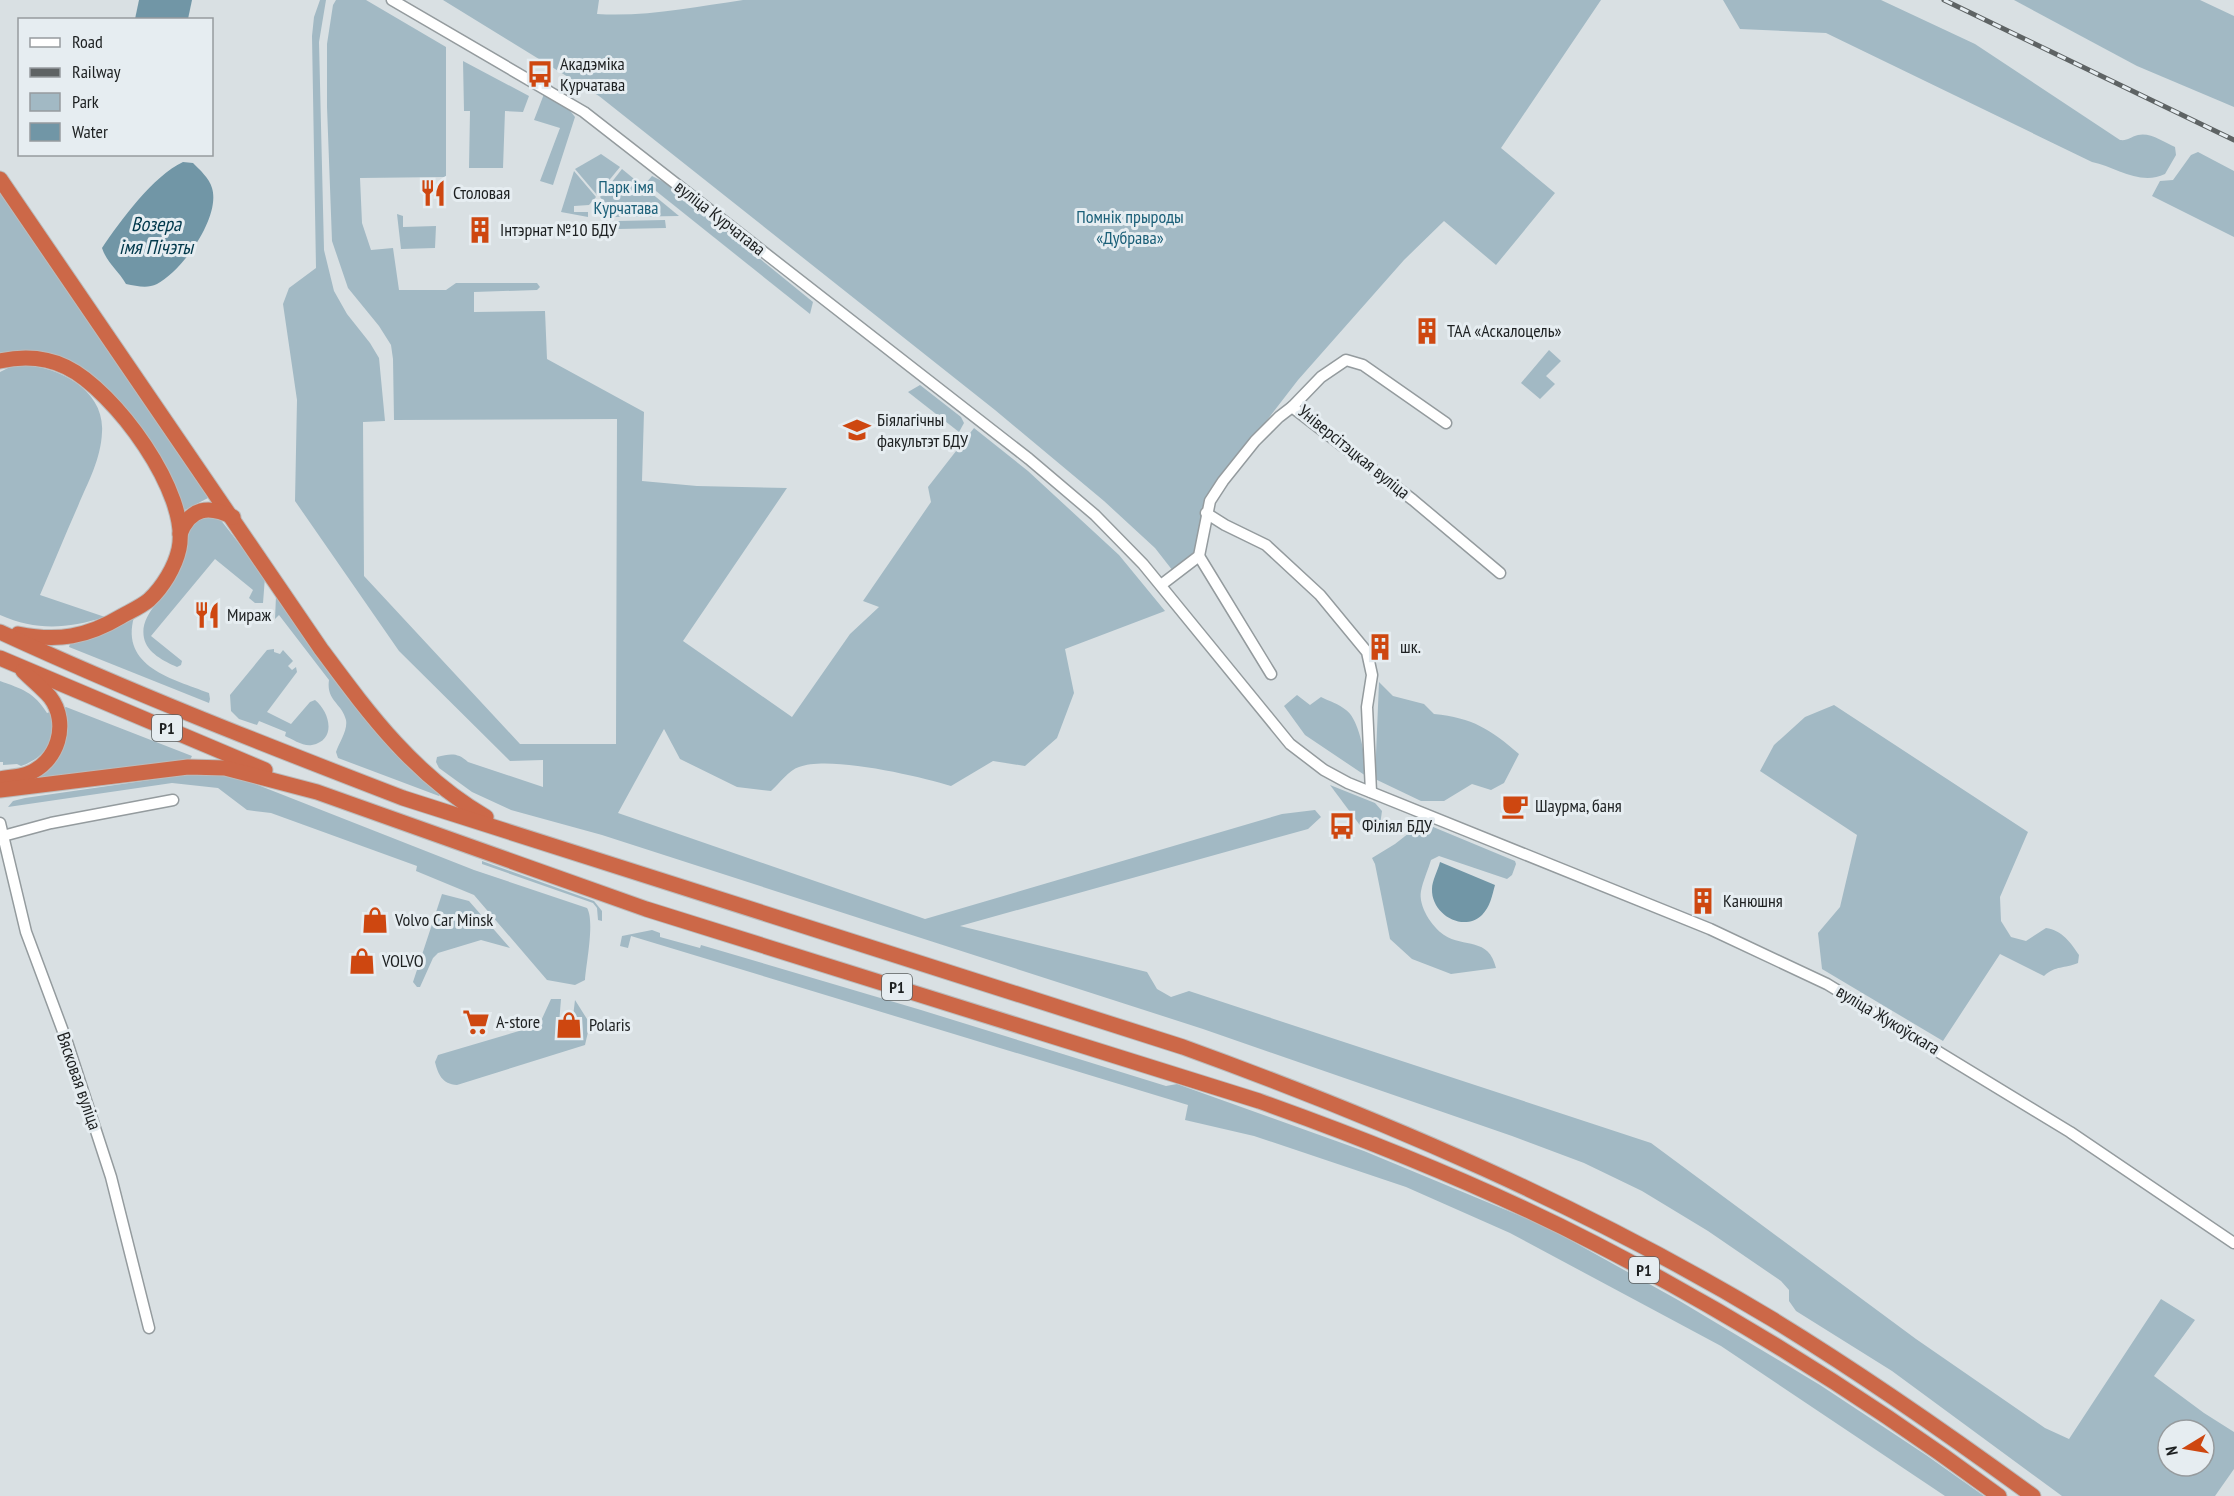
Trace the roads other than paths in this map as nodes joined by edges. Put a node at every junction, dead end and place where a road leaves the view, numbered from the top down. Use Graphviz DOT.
graph roads {
  1 [pos="392,0"];
  2 [pos="0,179"];
  3 [pos="0,362"];
  4 [pos="1292,407"];
  5 [pos="1446,423"];
  6 [pos="1206,513"];
  7 [pos="233,517"];
  8 [pos="180,534"];
  9 [pos="1199,556"];
  10 [pos="1500,573"];
  11 [pos="1161,585"];
  12 [pos="0,631"];
  13 [pos="0,658"];
  14 [pos="17,665"];
  15 [pos="1271,674"];
  16 [pos="0,779"];
  17 [pos="0,790"];
  18 [pos="317,792"];
  19 [pos="1371,792"];
  20 [pos="173,800"];
  21 [pos="1,829"];
  22 [pos="511,832"];
  23 [pos="2234,1243"];
  24 [pos="149,1328"];
  25 [pos="1999,1496"];
  26 [pos="2033,1496"];
  1 -- 11 [label="street, вуліца Курчатава"];
  2 -- 7 [label="highway"];
  3 -- 8 [label="highway"];
  4 -- 5 [label="street, Універсітэцкая вуліца"];
  4 -- 6 [label="street"];
  4 -- 10 [label="street, Універсітэцкая вуліца"];
  6 -- 9 [label="street"];
  6 -- 19 [label="street"];
  7 -- 8 [label="highway"];
  7 -- 22 [label="highway"];
  8 -- 12 [label="highway"];
  9 -- 11 [label="street"];
  9 -- 15 [label="street"];
  11 -- 19 [label="street, вуліца Жукоўскага"];
  12 -- 22 [label="highway, Р1"];
  13 -- 14 [label="highway, Р1"];
  14 -- 16 [label="highway"];
  14 -- 18 [label="highway, Р1"];
  17 -- 18 [label="highway"];
  18 -- 25 [label="highway, Р1"];
  19 -- 23 [label="street, вуліца Жукоўскага"];
  20 -- 21 [label="street, Вясковая вуліца"];
  21 -- 24 [label="street, Вясковая вуліца"];
  22 -- 26 [label="highway, Р1"];
}
